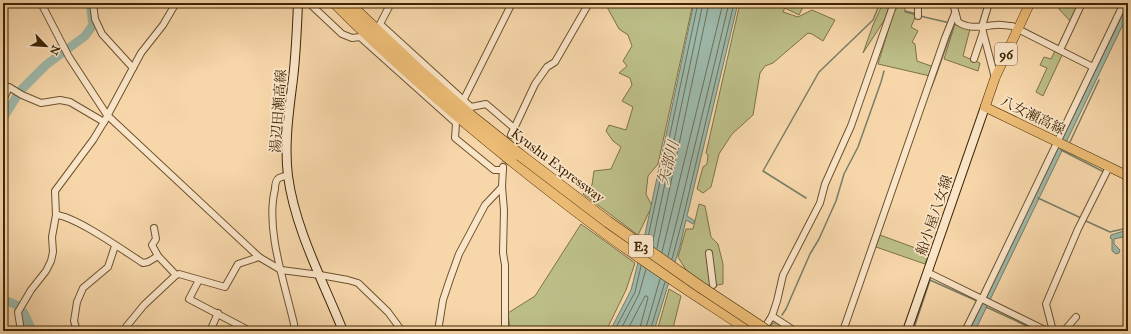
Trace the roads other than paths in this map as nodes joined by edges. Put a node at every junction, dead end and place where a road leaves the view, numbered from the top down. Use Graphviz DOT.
graph roads {
  1 [pos="40,3"];
  2 [pos="93,3"];
  3 [pos="176,3"];
  4 [pos="298,3"];
  5 [pos="309,3"];
  6 [pos="391,3"];
  7 [pos="512,3"];
  8 [pos="589,3"];
  9 [pos="894,3"];
  10 [pos="918,3"];
  11 [pos="953,3"];
  12 [pos="989,3"];
  13 [pos="1030,3"];
  14 [pos="1082,3"];
  15 [pos="1124,3"];
  16 [pos="341,4"];
  17 [pos="955,13"];
  18 [pos="918,16"];
  19 [pos="982,29"];
  20 [pos="1018,29"];
  21 [pos="1060,50"];
  22 [pos="974,59"];
  23 [pos="1093,67"];
  24 [pos="133,68"];
  25 [pos="995,78"];
  26 [pos="3,100"];
  27 [pos="463,101"];
  28 [pos="985,107"];
  29 [pos="107,115"];
  30 [pos="104,122"];
  31 [pos="514,128"];
  32 [pos="511,135"];
  33 [pos="1061,144"];
  34 [pos="517,159"];
  35 [pos="1109,168"];
  36 [pos="288,176"];
  37 [pos="1128,176"];
  38 [pos="502,187"];
  39 [pos="56,215"];
  40 [pos="154,228"];
  41 [pos="116,246"];
  42 [pos="709,253"];
  43 [pos="158,256"];
  44 [pos="259,257"];
  45 [pos="281,270"];
  46 [pos="927,272"];
  47 [pos="176,275"];
  48 [pos="320,275"];
  49 [pos="199,280"];
  50 [pos="713,285"];
  51 [pos="981,299"];
  52 [pos="218,313"];
  53 [pos="772,316"];
  54 [pos="1076,317"];
  55 [pos="21,331"];
  56 [pos="68,331"];
  57 [pos="77,331"];
  58 [pos="126,331"];
  59 [pos="210,331"];
  60 [pos="250,331"];
  61 [pos="295,331"];
  62 [pos="343,331"];
  63 [pos="402,331"];
  64 [pos="438,331"];
  65 [pos="505,331"];
  66 [pos="751,331"];
  67 [pos="762,331"];
  68 [pos="767,331"];
  69 [pos="795,331"];
  70 [pos="843,331"];
  71 [pos="906,331"];
  72 [pos="965,331"];
  73 [pos="1047,331"];
  74 [pos="1053,331"];
  75 [pos="1064,331"];
  1 -- 29 [label="street"];
  2 -- 24 [label="street"];
  3 -- 24 [label="street"];
  4 -- 36 [label="main road, 湯辺田瀬高線"];
  5 -- 38 [label="street"];
  6 -- 27 [label="street"];
  7 -- 27 [label="street"];
  8 -- 31 [label="street"];
  9 -- 53 [label="street"];
  10 -- 18 [label="street"];
  11 -- 17 [label="street"];
  12 -- 19 [label="street"];
  13 -- 20 [label="main road, 八女瀬高線 / 96"];
  14 -- 21 [label="street"];
  15 -- 23 [label="street"];
  16 -- 34 [label="highway, Kyushu Expressway / E3"];
  17 -- 19 [label="street"];
  17 -- 70 [label="street"];
  19 -- 20 [label="street"];
  19 -- 22 [label="street"];
  19 -- 25 [label="street"];
  20 -- 21 [label="street"];
  20 -- 25 [label="main road, 八女瀬高線 / 96"];
  21 -- 23 [label="street"];
  23 -- 33 [label="street"];
  24 -- 29 [label="street"];
  25 -- 28 [label="main road, 八女瀬高線 / 96"];
  26 -- 30 [label="street"];
  27 -- 31 [label="street"];
  28 -- 33 [label="main road, 八女瀬高線"];
  28 -- 46 [label="main road, 船小屋八女線"];
  29 -- 30 [label="street"];
  29 -- 44 [label="street"];
  30 -- 39 [label="street"];
  31 -- 32 [label="street"];
  33 -- 35 [label="main road, 八女瀬高線"];
  33 -- 51 [label="street"];
  34 -- 66 [label="highway, Kyushu Expressway / E3"];
  34 -- 68 [label="highway, Kyushu Expressway / E3, bridge"];
  35 -- 37 [label="main road, 八女瀬高線"];
  35 -- 74 [label="street"];
  36 -- 45 [label="street"];
  36 -- 48 [label="main road, 湯辺田瀬高線"];
  38 -- 64 [label="street"];
  38 -- 65 [label="street"];
  39 -- 41 [label="street"];
  39 -- 55 [label="street"];
  40 -- 43 [label="street"];
  41 -- 43 [label="street"];
  41 -- 57 [label="street"];
  42 -- 50 [label="street"];
  43 -- 47 [label="street"];
  44 -- 45 [label="street"];
  44 -- 49 [label="street"];
  45 -- 48 [label="street"];
  45 -- 61 [label="street"];
  46 -- 51 [label="street"];
  46 -- 71 [label="main road, 船小屋八女線"];
  47 -- 49 [label="street"];
  47 -- 58 [label="street"];
  48 -- 62 [label="main road, 湯辺田瀬高線"];
  48 -- 63 [label="street"];
  49 -- 52 [label="street"];
  51 -- 72 [label="street"];
  51 -- 73 [label="street"];
  52 -- 59 [label="street"];
  52 -- 60 [label="street"];
  53 -- 67 [label="street"];
  53 -- 69 [label="street"];
  54 -- 75 [label="street"];
  56 -- 57 [label="street"];
}
